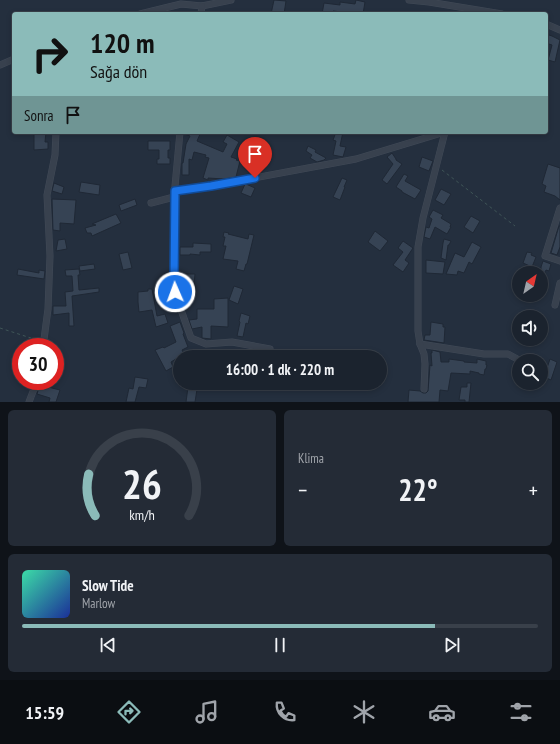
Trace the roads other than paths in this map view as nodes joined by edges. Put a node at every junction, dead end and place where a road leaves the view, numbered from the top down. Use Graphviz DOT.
graph roads {
  1 [pos="224,0"];
  2 [pos="231,0"];
  3 [pos="409,0"];
  4 [pos="202,6"];
  5 [pos="148,12"];
  6 [pos="201,12"];
  7 [pos="483,12"];
  8 [pos="548,25"];
  9 [pos="560,30"];
  10 [pos="12,60"];
  11 [pos="0,65"];
  12 [pos="56,134"];
  13 [pos="180,134"];
  14 [pos="438,134"];
  15 [pos="444,134"];
  16 [pos="174,194"];
  17 [pos="151,203"];
  18 [pos="560,208"];
  19 [pos="560,261"];
  20 [pos="560,283"];
  21 [pos="555,305"];
  22 [pos="45,338"];
  23 [pos="420,344"];
  24 [pos="270,350"];
  25 [pos="512,356"];
  26 [pos="424,389"];
  27 [pos="33,390"];
  28 [pos="29,402"];
  1 -- 2 [label="street"];
  1 -- 4 [label="street"];
  3 -- 7 [label="street"];
  4 -- 5 [label="street"];
  4 -- 6 [label="street"];
  8 -- 9 [label="street"];
  10 -- 11 [label="street"];
  12 -- 22 [label="street"];
  13 -- 16 [label="street"];
  14 -- 16 [label="street"];
  15 -- 23 [label="street"];
  16 -- 17 [label="street"];
  16 -- 24 [label="street"];
  18 -- 19 [label="street"];
  20 -- 21 [label="street"];
  23 -- 25 [label="street"];
  23 -- 26 [label="street"];
  27 -- 28 [label="street"];
}
